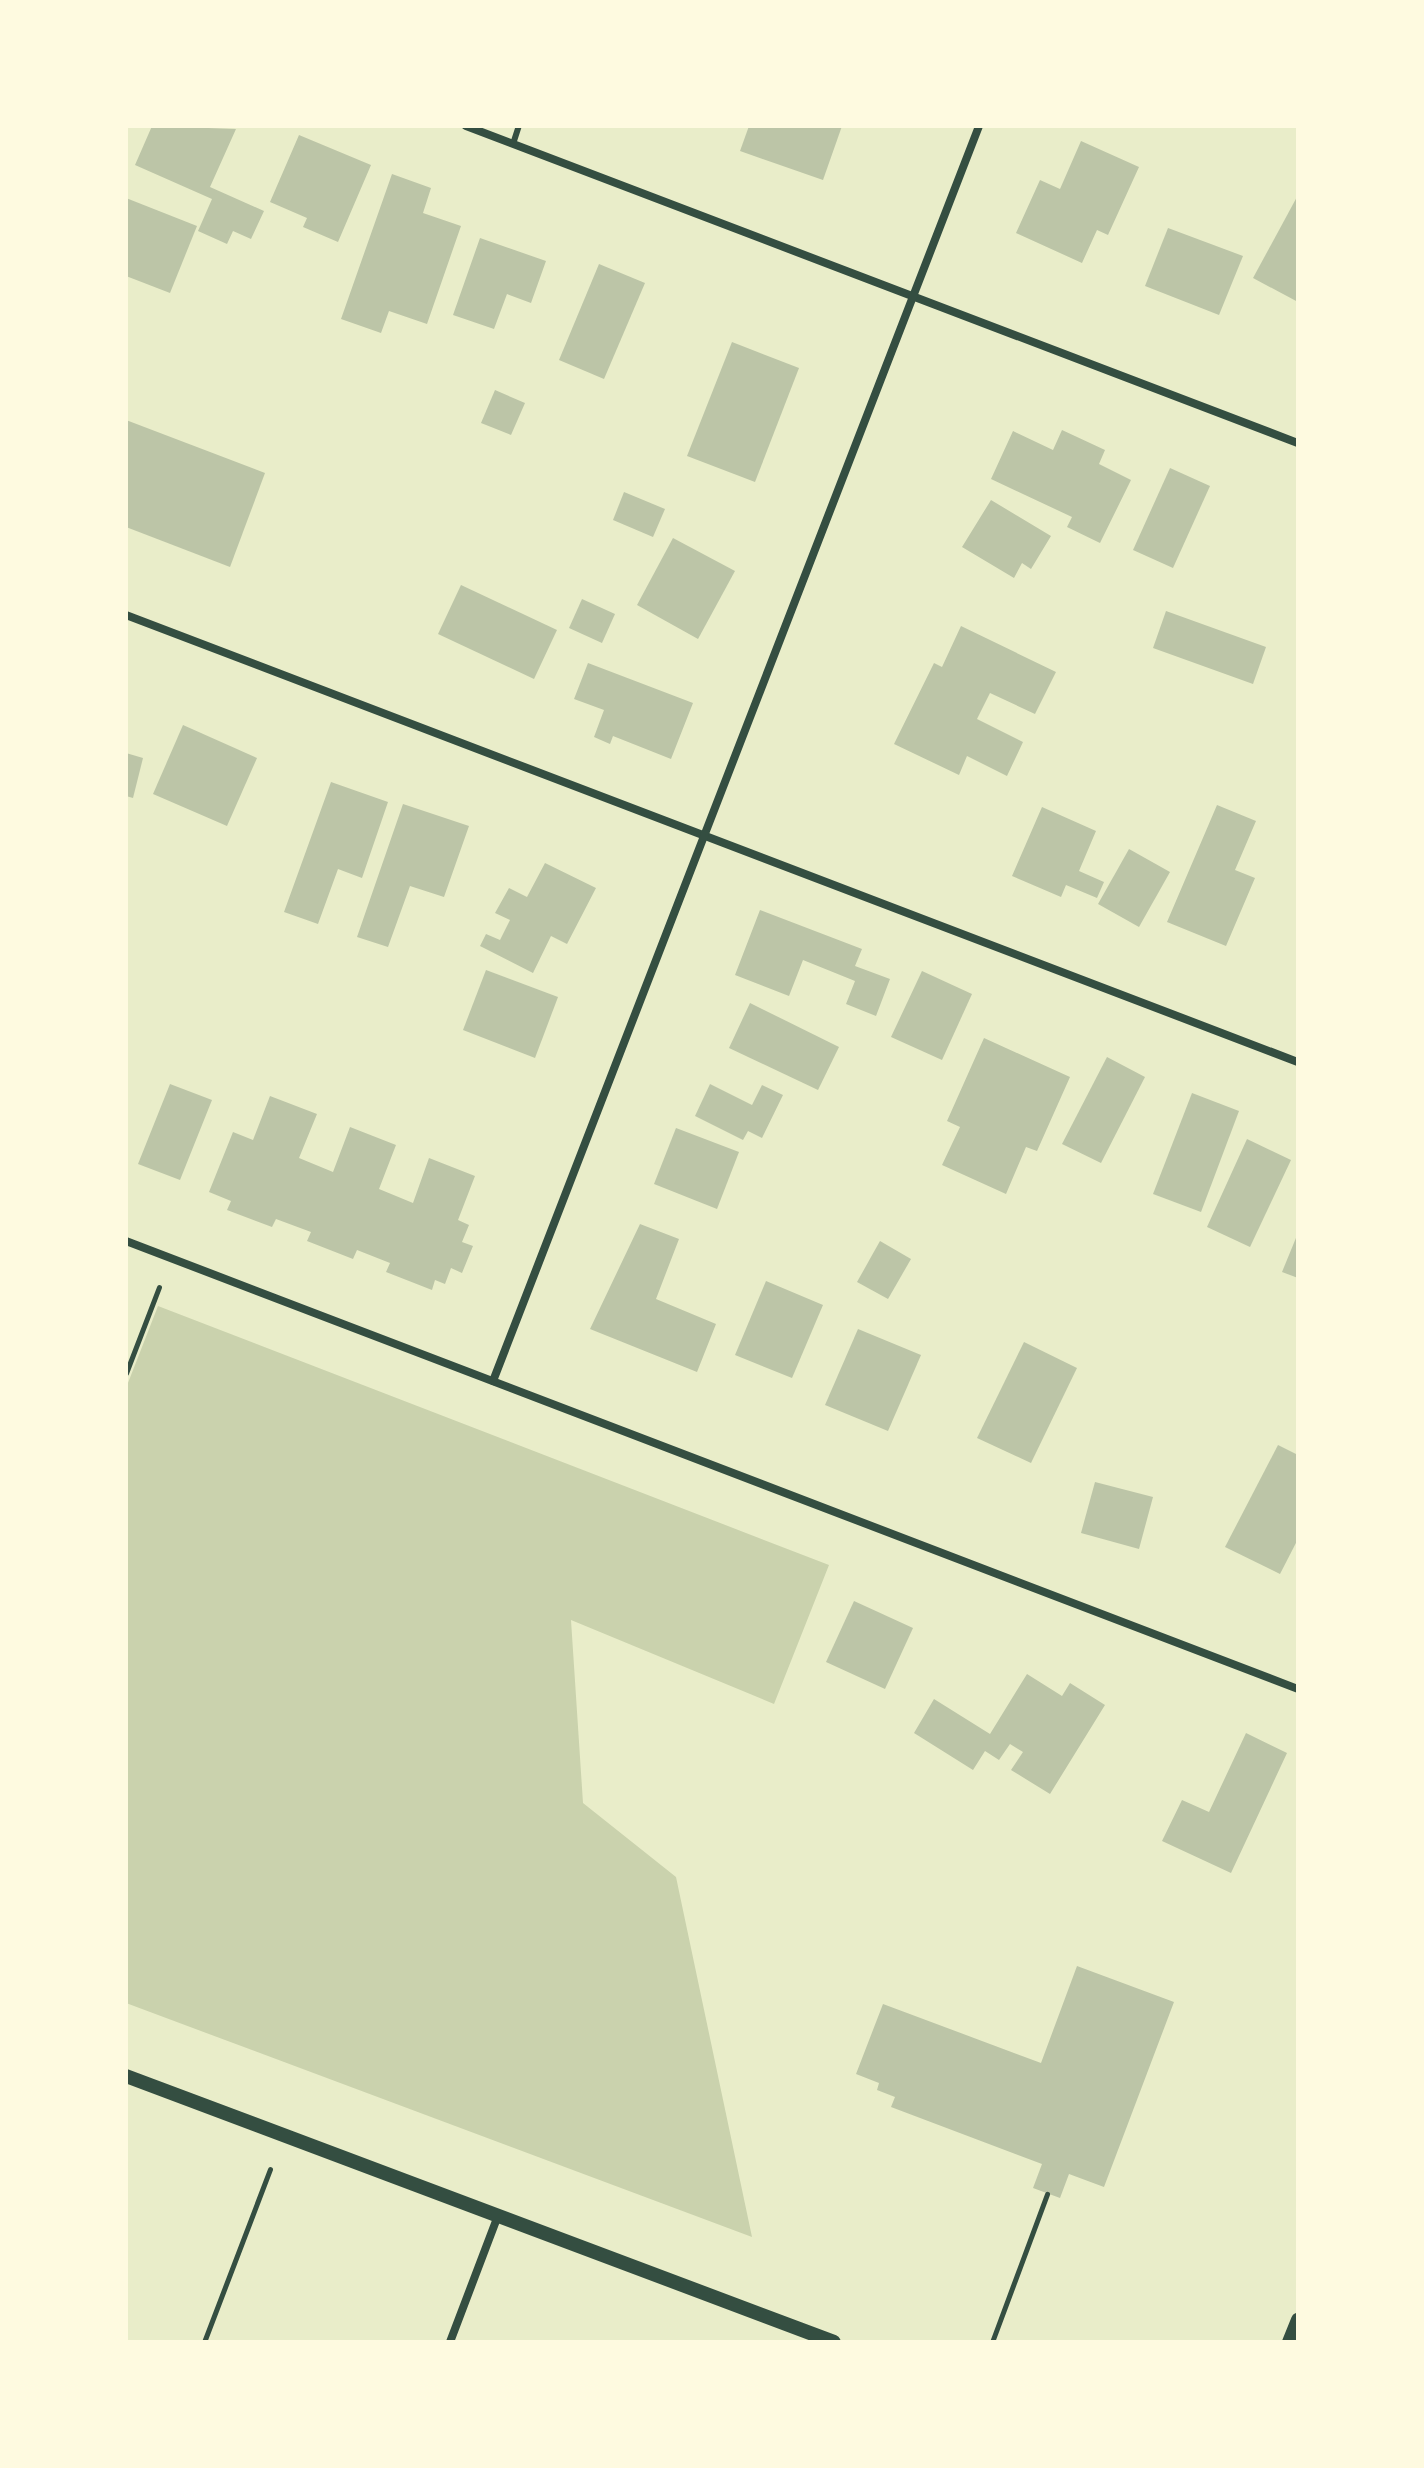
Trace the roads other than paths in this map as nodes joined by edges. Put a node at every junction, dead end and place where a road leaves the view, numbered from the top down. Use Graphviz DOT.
graph roads {
  1 [pos="466,126"];
  2 [pos="519,126"];
  3 [pos="979,126"];
  4 [pos="513,144"];
  5 [pos="914,297"];
  6 [pos="1298,443"];
  7 [pos="126,615"];
  8 [pos="705,837"];
  9 [pos="1298,1062"];
  10 [pos="126,1241"];
  11 [pos="493,1381"];
  12 [pos="1298,1689"];
  13 [pos="126,2076"];
  14 [pos="497,2218"];
  15 [pos="1298,2320"];
  16 [pos="450,2342"];
  17 [pos="834,2342"];
  18 [pos="1289,2342"];
  1 -- 4 [label="street"];
  2 -- 4 [label="lane"];
  3 -- 5 [label="street"];
  4 -- 5 [label="street"];
  5 -- 6 [label="street"];
  5 -- 8 [label="street"];
  7 -- 8 [label="street"];
  8 -- 9 [label="street"];
  8 -- 11 [label="street"];
  10 -- 11 [label="street"];
  11 -- 12 [label="street"];
  13 -- 14 [label="street"];
  14 -- 16 [label="street"];
  14 -- 17 [label="street"];
  15 -- 18 [label="street"];
}
